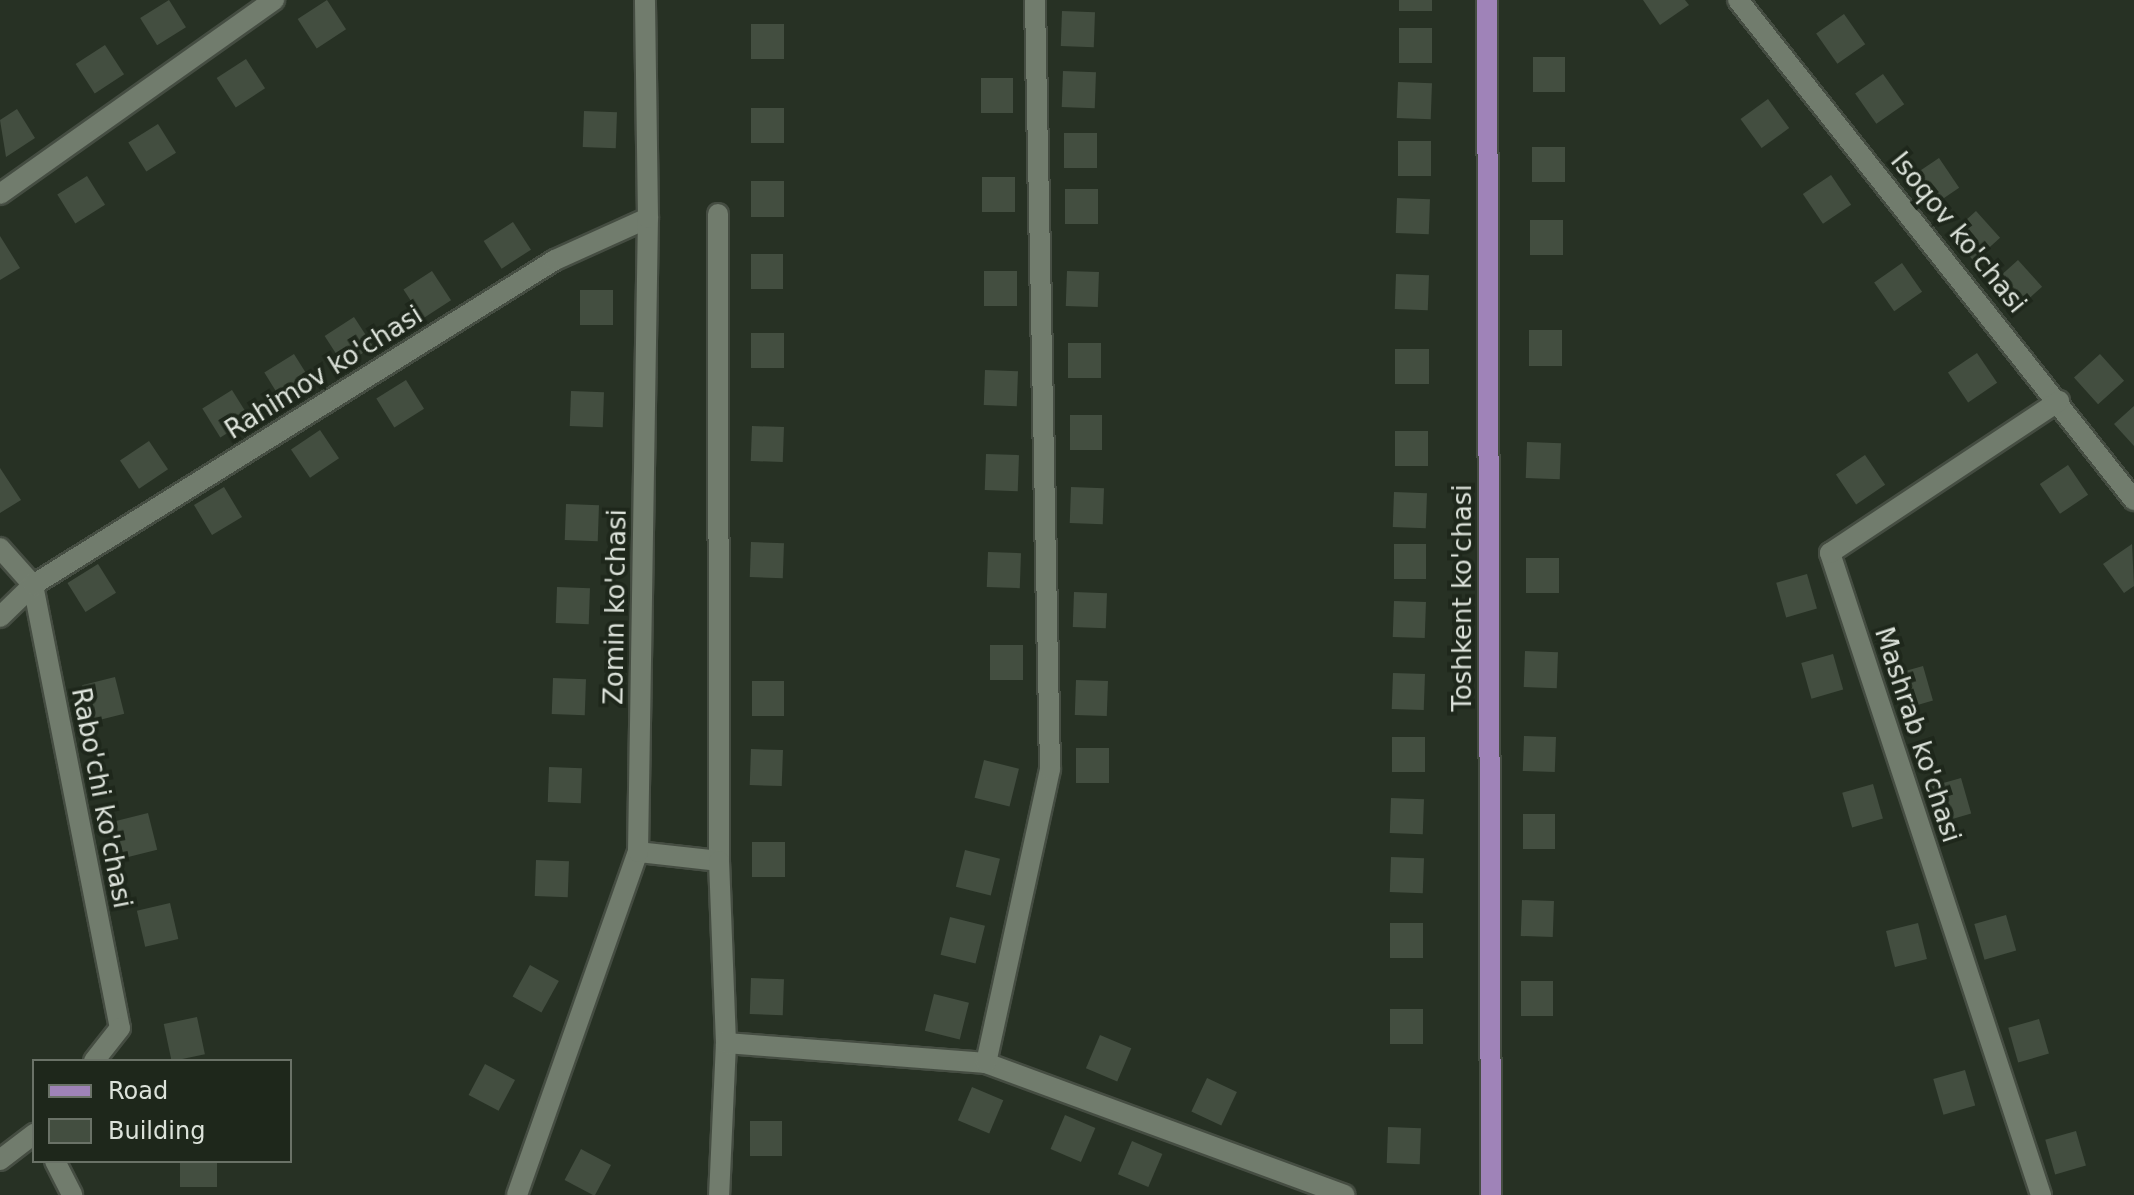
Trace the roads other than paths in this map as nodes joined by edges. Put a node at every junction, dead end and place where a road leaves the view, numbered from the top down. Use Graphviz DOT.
graph roads {
  1 [pos="274,0"];
  2 [pos="645,0"];
  3 [pos="1035,0"];
  4 [pos="1487,0"];
  5 [pos="1738,0"];
  6 [pos="0,194"];
  7 [pos="718,214"];
  8 [pos="648,218"];
  9 [pos="2059,401"];
  10 [pos="2134,500"];
  11 [pos="0,548"];
  12 [pos="33,585"];
  13 [pos="0,617"];
  14 [pos="638,852"];
  15 [pos="719,861"];
  16 [pos="726,1043"];
  17 [pos="96,1059"];
  18 [pos="986,1063"];
  19 [pos="32,1136"];
  20 [pos="0,1160"];
  21 [pos="56,1163"];
  22 [pos="72,1195"];
  23 [pos="517,1195"];
  24 [pos="719,1195"];
  25 [pos="1344,1195"];
  26 [pos="1491,1195"];
  27 [pos="2041,1195"];
  1 -- 6 [label="street"];
  2 -- 8 [label="street, Zomin ko'chasi"];
  3 -- 18 [label="street"];
  4 -- 26 [label="main road, Toshkent ko'chasi"];
  5 -- 9 [label="street, Isoqov ko'chasi"];
  7 -- 15 [label="street"];
  8 -- 12 [label="street, Rahimov ko'chasi"];
  8 -- 14 [label="street, Zomin ko'chasi"];
  9 -- 10 [label="street, Isoqov ko'chasi"];
  9 -- 27 [label="street, Mashrab ko'chasi"];
  11 -- 12 [label="street"];
  12 -- 13 [label="street, Rahimov ko'chasi"];
  12 -- 17 [label="street, Rabo'chi ko'chasi"];
  14 -- 15 [label="street"];
  14 -- 23 [label="street, Zomin ko'chasi"];
  15 -- 16 [label="street"];
  16 -- 18 [label="street"];
  16 -- 24 [label="street"];
  18 -- 25 [label="street"];
  19 -- 20 [label="street"];
  21 -- 22 [label="street"];
}
